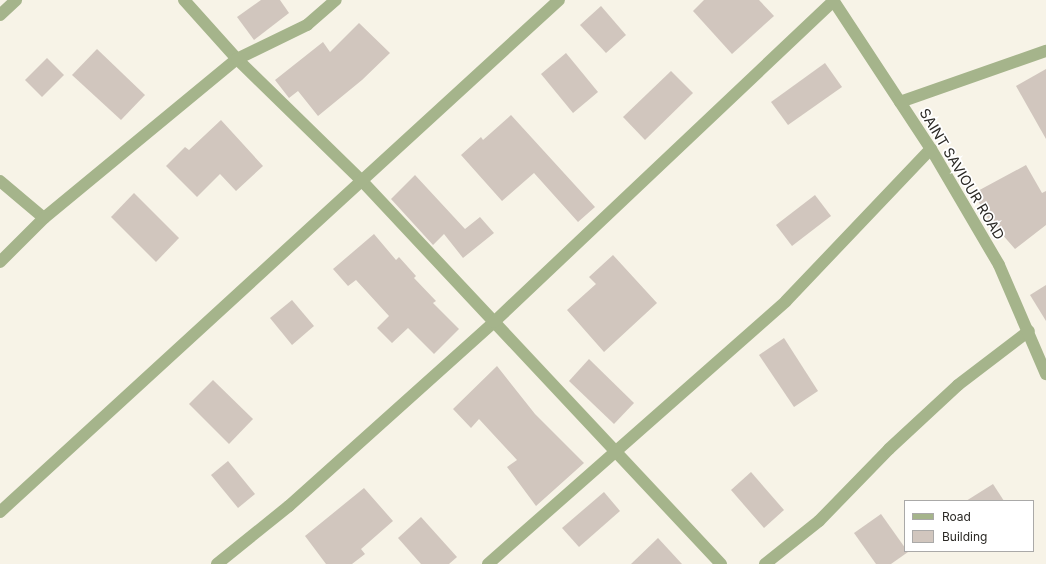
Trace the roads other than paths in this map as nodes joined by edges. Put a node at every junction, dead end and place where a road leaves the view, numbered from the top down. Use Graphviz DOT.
graph roads {
  1 [pos="16,0"];
  2 [pos="184,0"];
  3 [pos="336,0"];
  4 [pos="559,0"];
  5 [pos="833,0"];
  6 [pos="0,15"];
  7 [pos="1046,51"];
  8 [pos="237,59"];
  9 [pos="900,102"];
  10 [pos="931,149"];
  11 [pos="0,181"];
  12 [pos="362,181"];
  13 [pos="44,218"];
  14 [pos="0,262"];
  15 [pos="494,322"];
  16 [pos="1029,331"];
  17 [pos="1046,374"];
  18 [pos="612,451"];
  19 [pos="0,512"];
  20 [pos="217,564"];
  21 [pos="488,564"];
  22 [pos="721,564"];
  23 [pos="765,564"];
  1 -- 6 [label="street"];
  2 -- 8 [label="street"];
  3 -- 8 [label="street"];
  4 -- 12 [label="street"];
  5 -- 9 [label="street, SAINT SAVIOUR ROAD"];
  5 -- 15 [label="street"];
  7 -- 9 [label="street"];
  8 -- 12 [label="street"];
  8 -- 13 [label="street"];
  9 -- 10 [label="street, SAINT SAVIOUR ROAD"];
  10 -- 16 [label="street, SAINT SAVIOUR ROAD"];
  10 -- 18 [label="street"];
  11 -- 13 [label="street"];
  12 -- 15 [label="street"];
  12 -- 19 [label="street"];
  13 -- 14 [label="street"];
  15 -- 18 [label="street"];
  15 -- 20 [label="street"];
  16 -- 17 [label="street, SAINT SAVIOUR ROAD"];
  16 -- 23 [label="street"];
  18 -- 21 [label="street"];
  18 -- 22 [label="street"];
}
